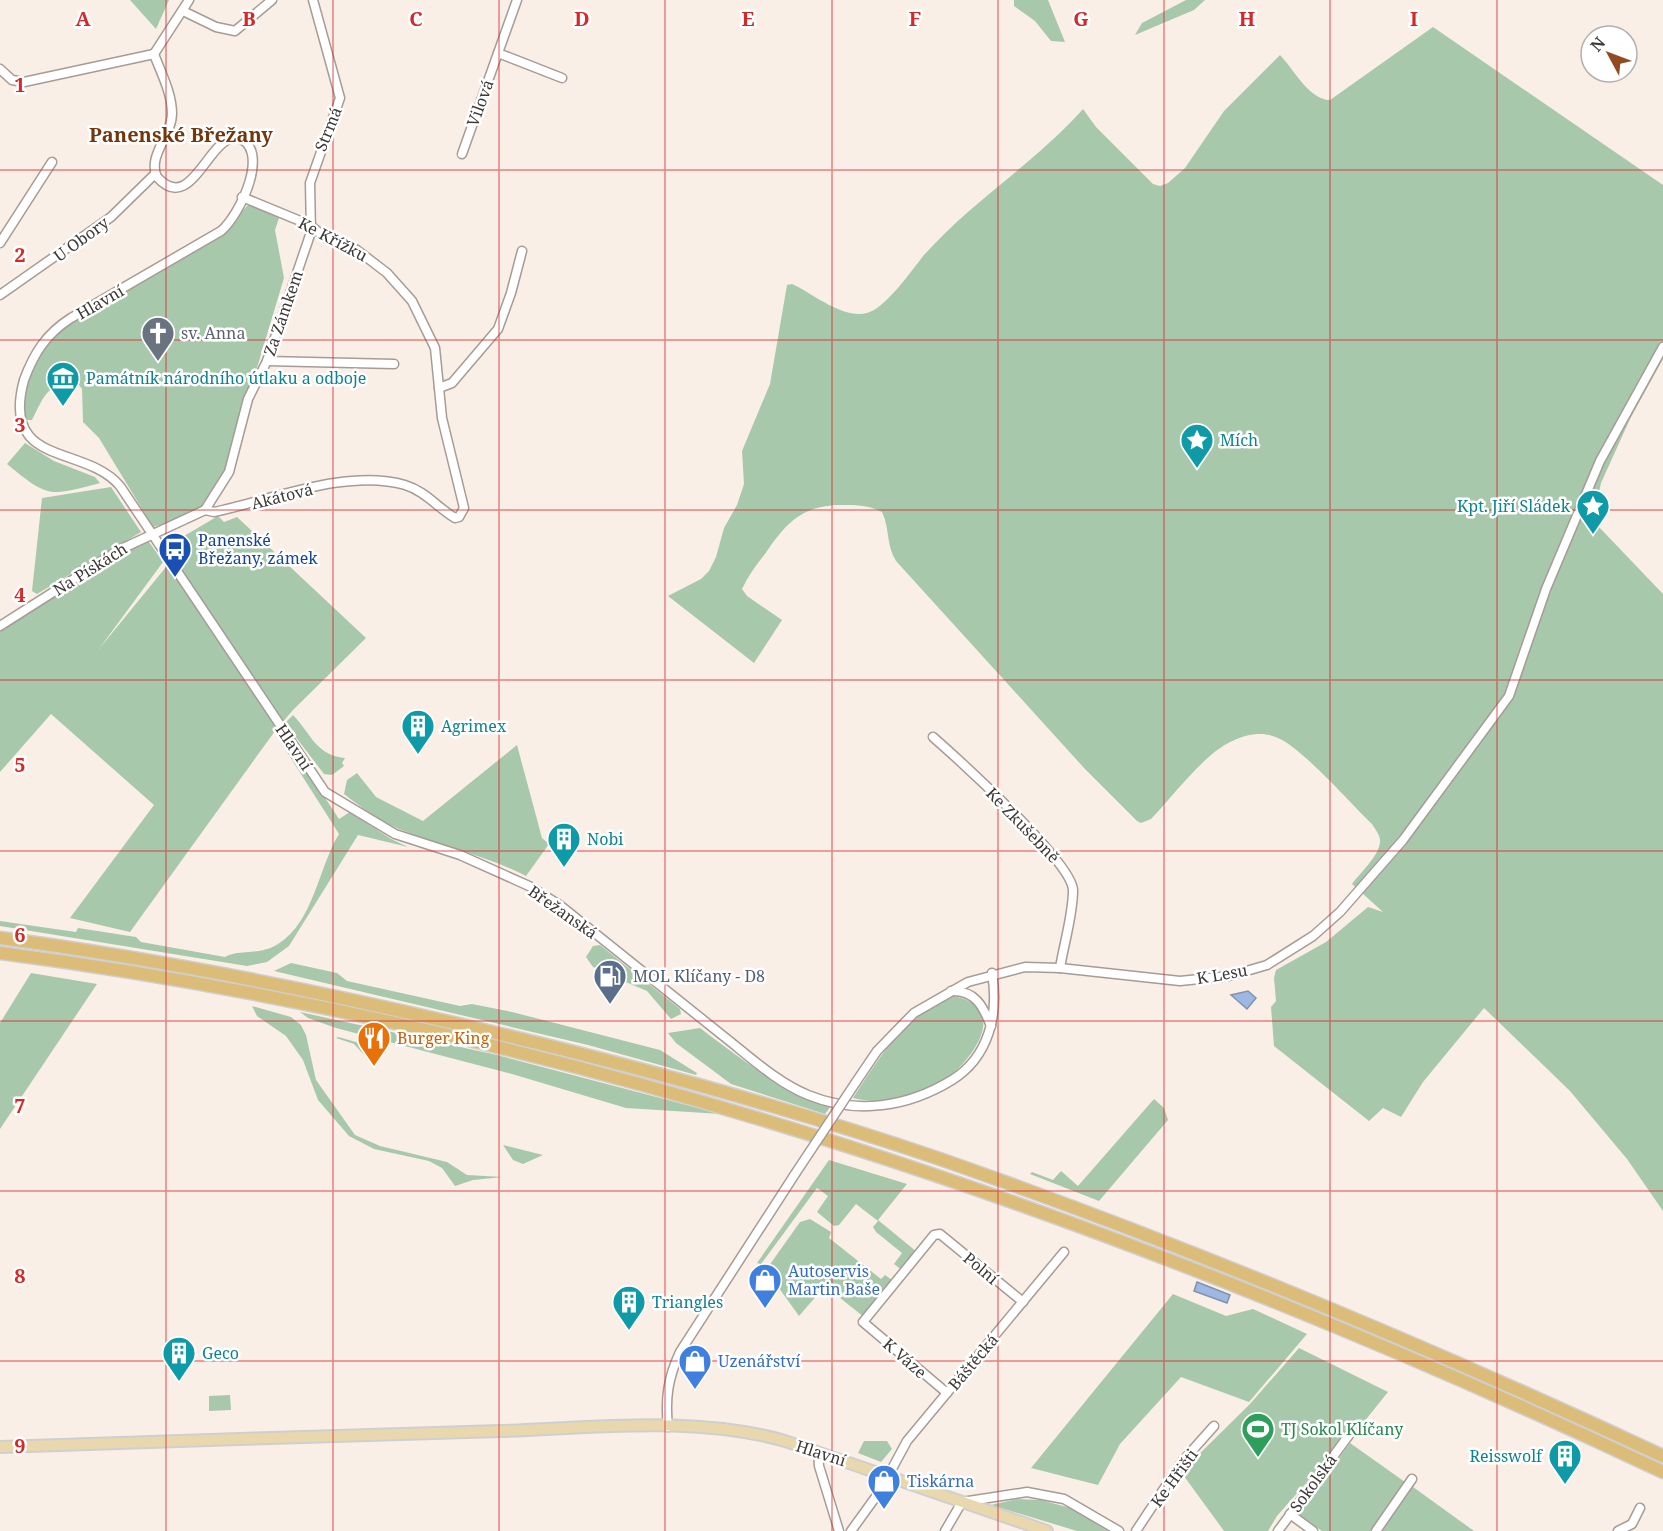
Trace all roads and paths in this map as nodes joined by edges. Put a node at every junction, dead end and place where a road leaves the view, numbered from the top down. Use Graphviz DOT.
graph roads {
  1 [pos="189,0"];
  2 [pos="272,0"];
  3 [pos="314,0"];
  4 [pos="517,0"];
  5 [pos="183,11"];
  6 [pos="498,53"];
  7 [pos="154,54"];
  8 [pos="0,69"];
  9 [pos="562,78"];
  10 [pos="462,154"];
  11 [pos="52,162"];
  12 [pos="155,174"];
  13 [pos="242,197"];
  14 [pos="309,225"];
  15 [pos="0,243"];
  16 [pos="522,251"];
  17 [pos="0,295"];
  18 [pos="1663,347"];
  19 [pos="267,361"];
  20 [pos="394,364"];
  21 [pos="439,388"];
  22 [pos="440,402"];
  23 [pos="205,510"];
  24 [pos="152,533"];
  25 [pos="13,618"];
  26 [pos="0,619"];
  27 [pos="0,626"];
  28 [pos="933,737"];
  29 [pos="325,792"];
  30 [pos="0,938"];
  31 [pos="0,953"];
  32 [pos="1060,968"];
  33 [pos="992,973"];
  34 [pos="947,992"];
  35 [pos="992,1028"];
  36 [pos="1064,1252"];
  37 [pos="1023,1302"];
  38 [pos="863,1322"];
  39 [pos="947,1393"];
  40 [pos="1214,1426"];
  41 [pos="668,1427"];
  42 [pos="1348,1435"];
  43 [pos="0,1447"];
  44 [pos="818,1452"];
  45 [pos="1663,1456"];
  46 [pos="1663,1473"];
  47 [pos="888,1476"];
  48 [pos="1412,1479"];
  49 [pos="963,1502"];
  50 [pos="1640,1509"];
  51 [pos="1290,1514"];
  52 [pos="949,1529"];
  53 [pos="839,1531"];
  54 [pos="851,1531"];
  55 [pos="1047,1531"];
  56 [pos="1119,1531"];
  57 [pos="1136,1531"];
  58 [pos="1278,1531"];
  59 [pos="1313,1531"];
  60 [pos="1376,1531"];
  61 [pos="1618,1531"];
  1 -- 5 [label="street"];
  2 -- 5 [label="street"];
  3 -- 14 [label="street, Strmá"];
  4 -- 6 [label="street, Vilová"];
  5 -- 7 [label="street"];
  6 -- 9 [label="street"];
  6 -- 10 [label="street, Vilová"];
  7 -- 8 [label="street"];
  7 -- 12 [label="street"];
  11 -- 15 [label="street"];
  12 -- 13 [label="street, Hlavní"];
  12 -- 17 [label="street, U Obory"];
  13 -- 14 [label="street, Ke Křížku"];
  13 -- 24 [label="street, Hlavní"];
  14 -- 19 [label="street, Za Zámkem"];
  14 -- 21 [label="street, Ke Křížku"];
  16 -- 21 [label="street"];
  18 -- 32 [label="street, K Lesu"];
  19 -- 20 [label="street"];
  19 -- 23 [label="street, Za Zámkem"];
  21 -- 22 [label="street, Ke Křížku"];
  22 -- 23 [label="street, Akátová"];
  23 -- 24 [label="street"];
  24 -- 25 [label="street, Na Pískách"];
  24 -- 29 [label="street, Hlavní"];
  25 -- 26 [label="street"];
  25 -- 27 [label="street, Na Pískách"];
  28 -- 32 [label="street, Ke Zkušebně"];
  29 -- 35 [label="street, Břežanská"];
  30 -- 45 [label="highway"];
  31 -- 46 [label="highway"];
  32 -- 33 [label="street, K Lesu"];
  33 -- 34 [label="street"];
  33 -- 35 [label="street, Břežanská"];
  34 -- 35 [label="street"];
  34 -- 41 [label="street, bridge"];
  36 -- 37 [label="street, Báštěcká"];
  37 -- 38 [label="street, Polní"];
  37 -- 39 [label="street, Báštěcká"];
  38 -- 39 [label="street, K Váze"];
  39 -- 47 [label="street, Báštěcká"];
  40 -- 57 [label="street, Ke Hřišti"];
  41 -- 43 [label="main road, Hlavní"];
  41 -- 44 [label="main road, Hlavní"];
  42 -- 51 [label="street, Sokolská"];
  44 -- 47 [label="main road, Hlavní"];
  44 -- 53 [label="street"];
  47 -- 49 [label="main road, Hlavní"];
  47 -- 54 [label="street, Báštěcká"];
  48 -- 60 [label="street"];
  49 -- 52 [label="street"];
  49 -- 55 [label="main road, Hlavní"];
  49 -- 56 [label="street"];
  50 -- 61 [label="street"];
  51 -- 58 [label="street, Sokolská"];
  51 -- 59 [label="street"];
}
